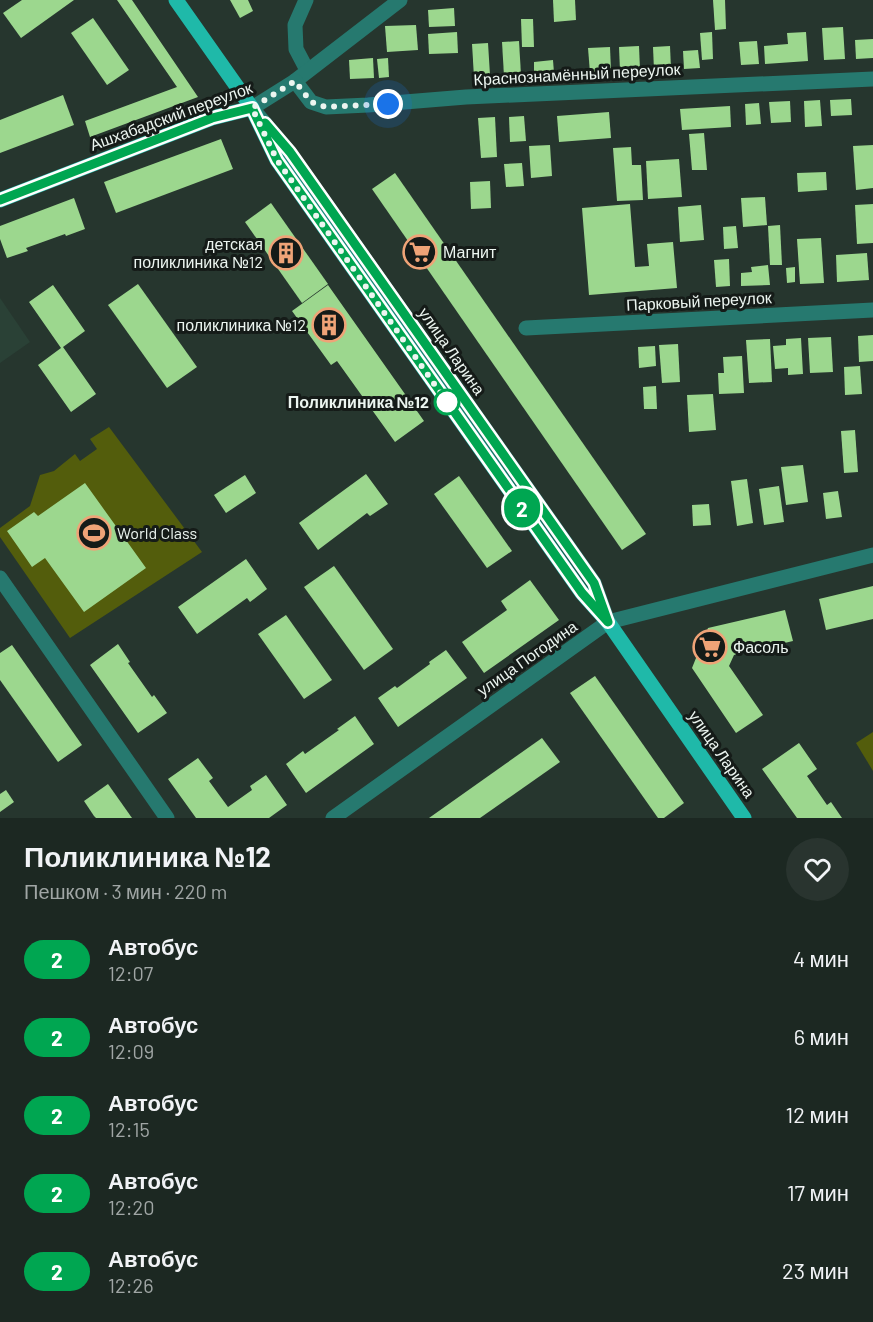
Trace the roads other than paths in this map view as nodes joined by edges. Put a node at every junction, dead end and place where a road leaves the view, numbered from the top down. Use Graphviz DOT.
graph roads {
  1 [pos="176,0"];
  2 [pos="306,0"];
  3 [pos="400,0"];
  4 [pos="301,76"];
  5 [pos="873,79"];
  6 [pos="252,108"];
  7 [pos="0,200"];
  8 [pos="873,310"];
  9 [pos="526,328"];
  10 [pos="873,555"];
  11 [pos="0,578"];
  12 [pos="608,622"];
  13 [pos="167,818"];
  14 [pos="333,818"];
  15 [pos="744,818"];
  1 -- 6 [label="main road, улица Ларина"];
  2 -- 4 [label="street, Краснознамённый переулок"];
  3 -- 4 [label="street, Ашхабадский переулок"];
  4 -- 5 [label="street, Краснознамённый переулок"];
  4 -- 6 [label="street, Ашхабадский переулок"];
  6 -- 7 [label="main road, Ашхабадский переулок"];
  6 -- 12 [label="main road, улица Ларина"];
  8 -- 9 [label="street, Парковый переулок"];
  10 -- 12 [label="street, улица Погодина"];
  11 -- 13 [label="street"];
  12 -- 14 [label="street, улица Погодина"];
  12 -- 15 [label="main road, улица Ларина"];
}
